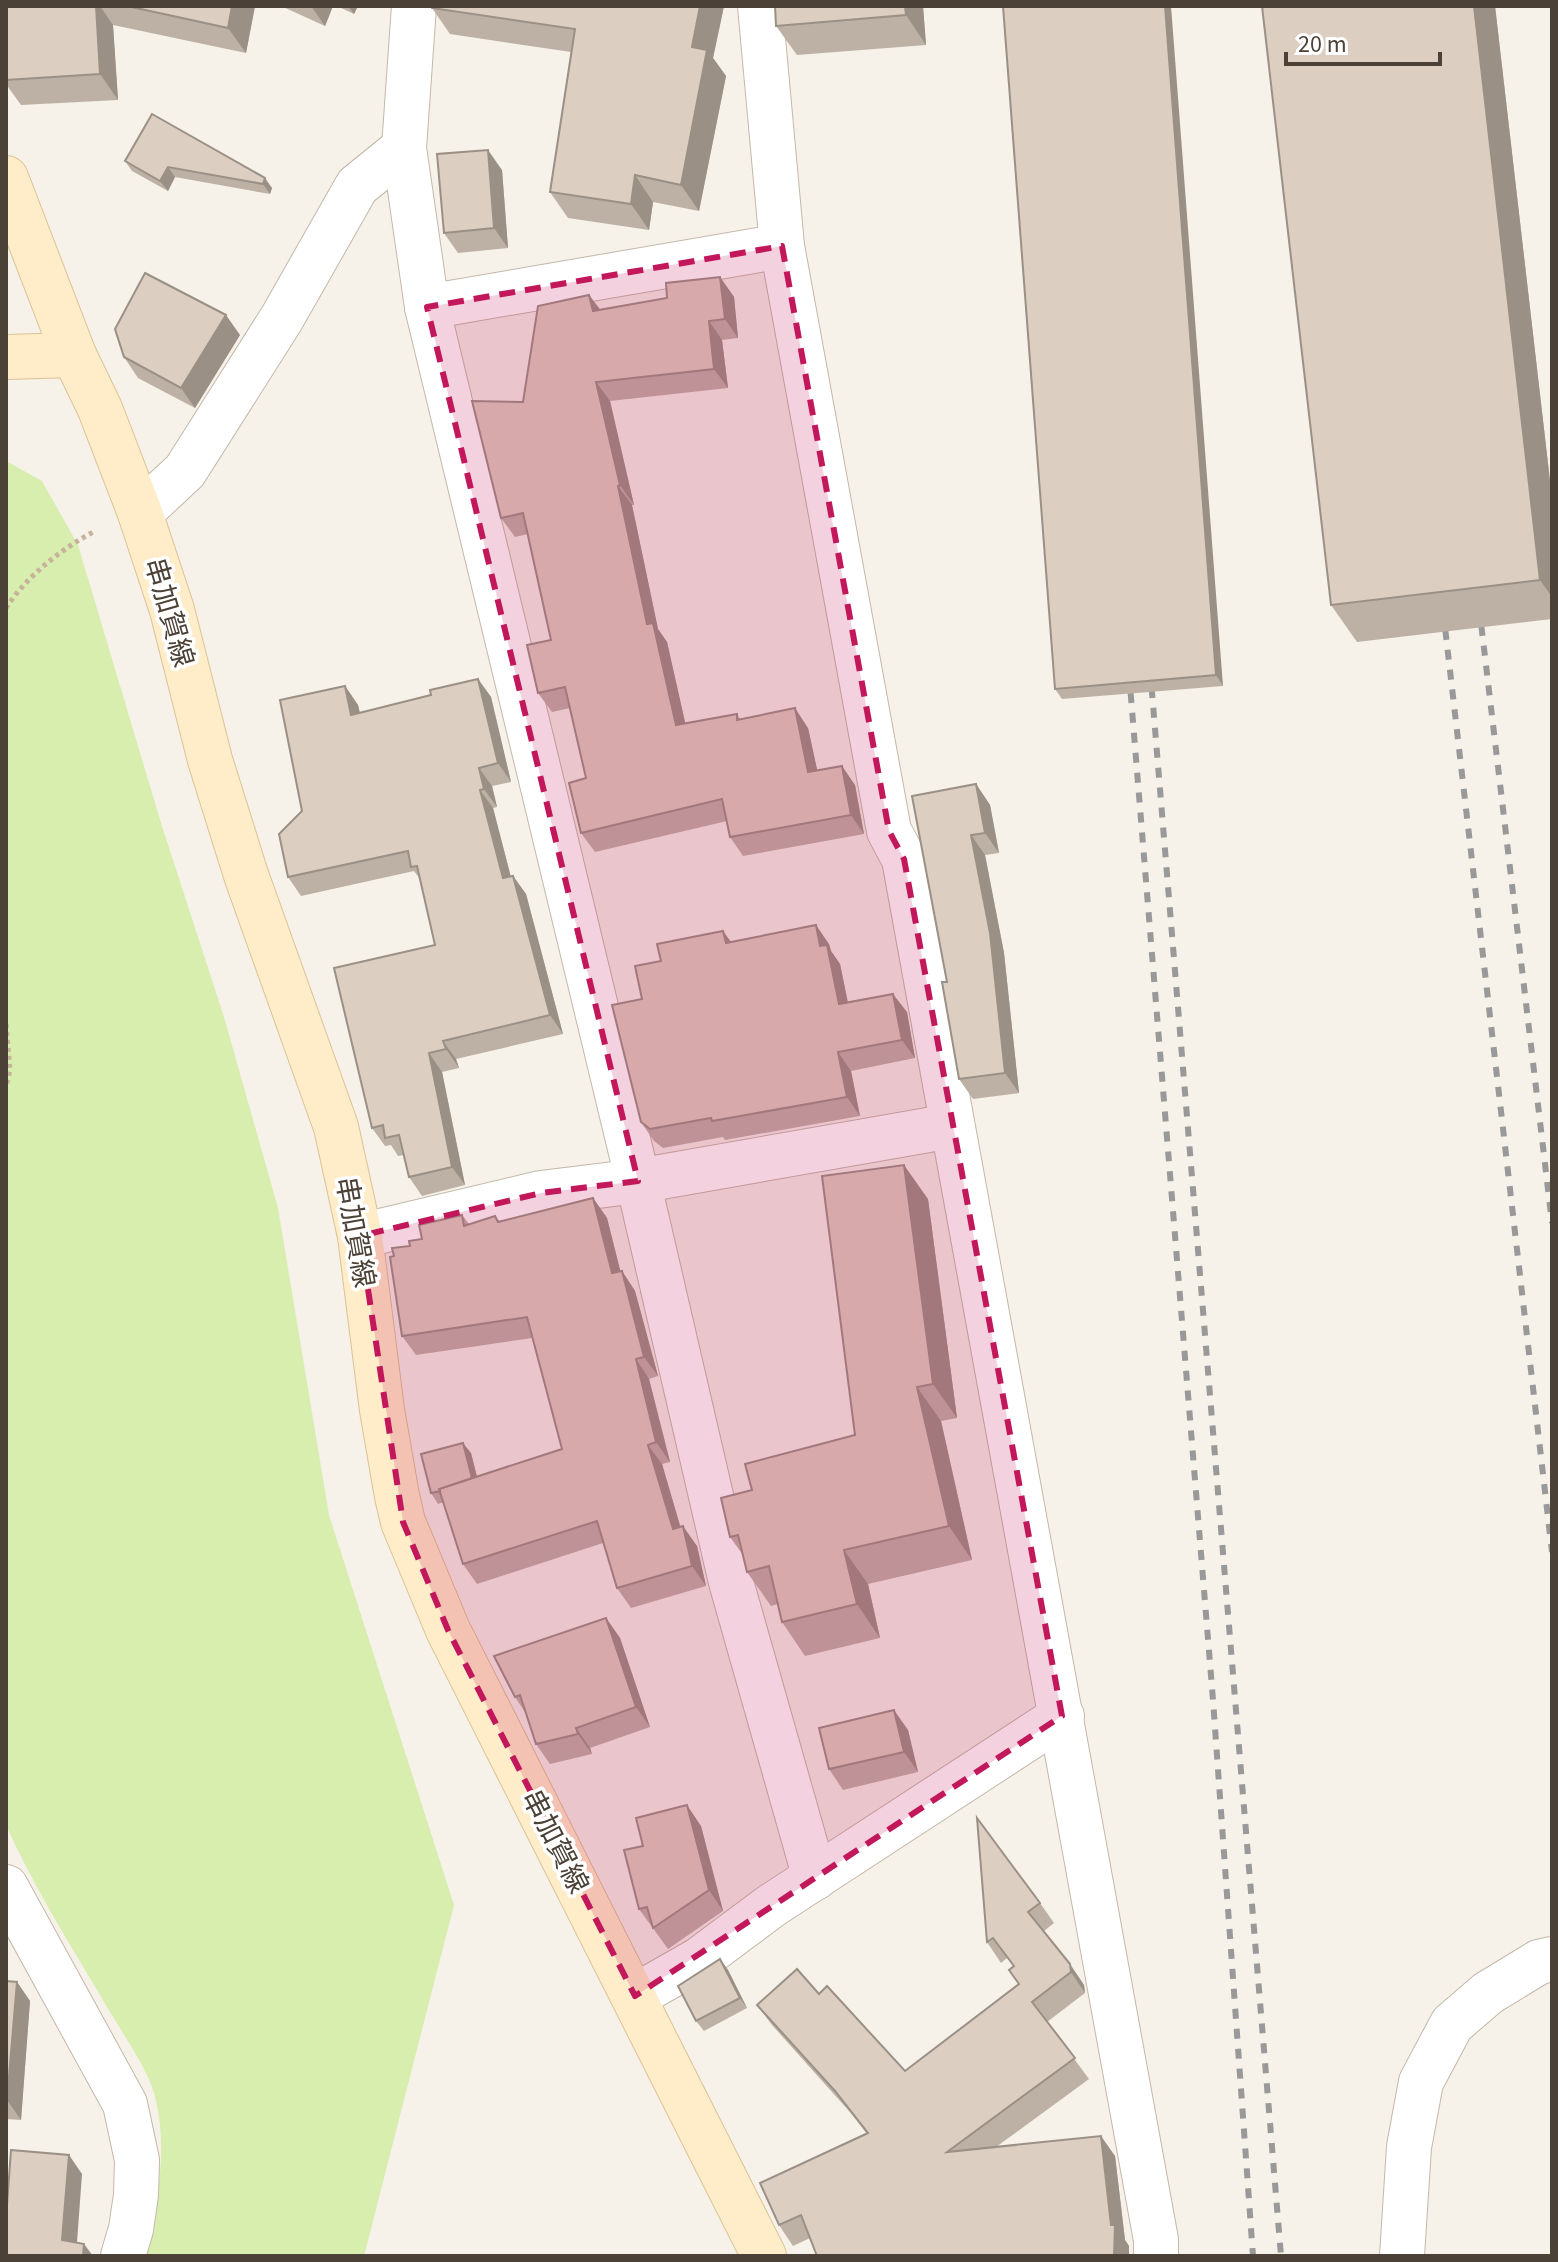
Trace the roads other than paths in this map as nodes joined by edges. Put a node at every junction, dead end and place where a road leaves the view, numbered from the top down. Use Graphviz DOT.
graph roads {
  1 [pos="414,6"];
  2 [pos="760,6"];
  3 [pos="404,148"];
  4 [pos="6,178"];
  5 [pos="782,246"];
  6 [pos="427,307"];
  7 [pos="74,355"];
  8 [pos="6,357"];
  9 [pos="140,513"];
  10 [pos="951,1126"];
  11 [pos="638,1181"];
  12 [pos="360,1236"];
  13 [pos="1062,1716"];
  14 [pos="815,1878"];
  15 [pos="8,1896"];
  16 [pos="1552,1959"];
  17 [pos="635,1996"];
  18 [pos="123,2256"];
  19 [pos="764,2256"];
  20 [pos="1156,2256"];
  21 [pos="1402,2256"];
  1 -- 3 [label="street"];
  2 -- 5 [label="street"];
  3 -- 6 [label="street"];
  3 -- 9 [label="street"];
  4 -- 7 [label="main road, 串加賀線"];
  5 -- 6 [label="street"];
  5 -- 10 [label="street"];
  6 -- 11 [label="street"];
  7 -- 8 [label="main road"];
  7 -- 9 [label="main road, 串加賀線"];
  9 -- 12 [label="main road, 串加賀線"];
  10 -- 11 [label="street"];
  10 -- 13 [label="street"];
  11 -- 12 [label="street"];
  11 -- 14 [label="street"];
  12 -- 17 [label="main road, 串加賀線"];
  13 -- 14 [label="street"];
  13 -- 20 [label="street"];
  14 -- 17 [label="street"];
  15 -- 18 [label="street"];
  16 -- 21 [label="street"];
  17 -- 19 [label="main road, 串加賀線"];
}
